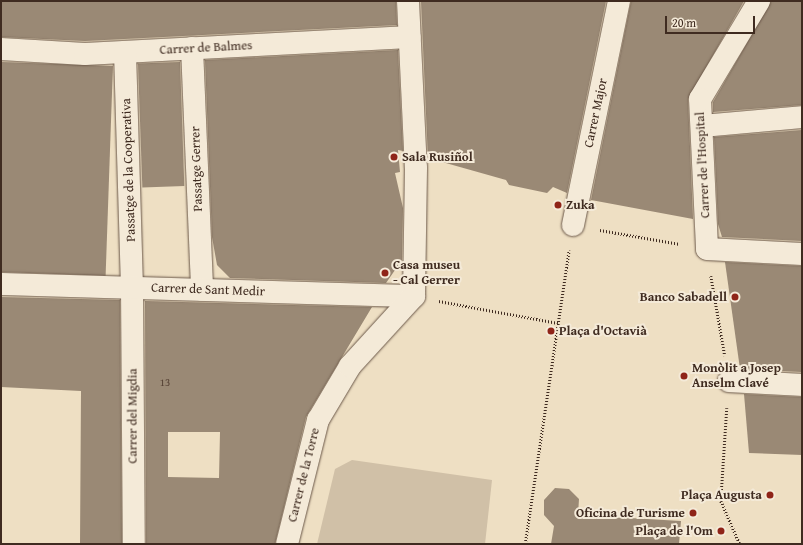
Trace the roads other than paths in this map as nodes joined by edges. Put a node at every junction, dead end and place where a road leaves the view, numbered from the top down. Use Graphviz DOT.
graph roads {
  1 [pos="408,1"];
  2 [pos="619,1"];
  3 [pos="759,1"];
  4 [pos="410,37"];
  5 [pos="192,48"];
  6 [pos="1,50"];
  7 [pos="125,52"];
  8 [pos="802,117"];
  9 [pos="702,126"];
  10 [pos="573,225"];
  11 [pos="802,254"];
  12 [pos="1,284"];
  13 [pos="132,288"];
  14 [pos="202,290"];
  15 [pos="414,296"];
  16 [pos="729,381"];
  17 [pos="802,385"];
  18 [pos="134,544"];
  19 [pos="287,544"];
  1 -- 4 [label="street"];
  2 -- 10 [label="street, Carrer Major"];
  3 -- 9 [label="street, Carrer de l'Hospital"];
  4 -- 5 [label="street, Carrer de Balmes"];
  4 -- 15 [label="street"];
  5 -- 7 [label="street, Carrer de Balmes"];
  5 -- 14 [label="street, Passatge Gerrer"];
  6 -- 7 [label="street, Carrer de Balmes"];
  7 -- 13 [label="street, Passatge de la Cooperativa"];
  8 -- 9 [label="street"];
  9 -- 11 [label="street, Carrer de l'Hospital"];
  12 -- 13 [label="street, Carrer de Sant Medir"];
  13 -- 14 [label="street, Carrer de Sant Medir"];
  13 -- 18 [label="street, Carrer del Migdia"];
  14 -- 15 [label="street, Carrer de Sant Medir"];
  15 -- 19 [label="street, Carrer de la Torre"];
  16 -- 17 [label="street"];
}
